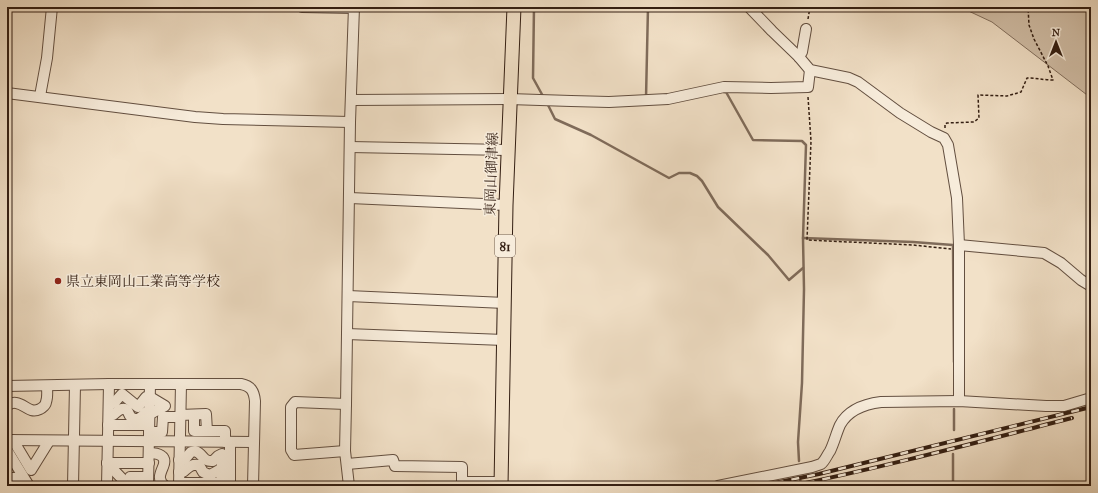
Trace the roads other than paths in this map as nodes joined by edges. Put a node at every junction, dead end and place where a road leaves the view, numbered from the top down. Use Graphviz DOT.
graph roads {
  1 [pos="52,7"];
  2 [pos="302,7"];
  3 [pos="514,7"];
  4 [pos="749,7"];
  5 [pos="354,8"];
  6 [pos="806,29"];
  7 [pos="799,57"];
  8 [pos="810,70"];
  9 [pos="7,93"];
  10 [pos="40,96"];
  11 [pos="509,99"];
  12 [pos="352,100"];
  13 [pos="350,122"];
  14 [pos="350,147"];
  15 [pos="507,150"];
  16 [pos="350,198"];
  17 [pos="506,204"];
  18 [pos="959,247"];
  19 [pos="1091,286"];
  20 [pos="348,296"];
  21 [pos="505,303"];
  22 [pos="347,334"];
  23 [pos="504,340"];
  24 [pos="109,384"];
  25 [pos="150,384"];
  26 [pos="181,384"];
  27 [pos="75,385"];
  28 [pos="7,386"];
  29 [pos="47,386"];
  30 [pos="150,397"];
  31 [pos="1091,398"];
  32 [pos="959,401"];
  33 [pos="109,403"];
  34 [pos="346,404"];
  35 [pos="7,405"];
  36 [pos="150,413"];
  37 [pos="180,416"];
  38 [pos="108,420"];
  39 [pos="149,433"];
  40 [pos="10,440"];
  41 [pos="49,440"];
  42 [pos="74,440"];
  43 [pos="107,441"];
  44 [pos="180,441"];
  45 [pos="226,442"];
  46 [pos="254,442"];
  47 [pos="7,450"];
  48 [pos="346,451"];
  49 [pos="222,454"];
  50 [pos="149,458"];
  51 [pos="179,460"];
  52 [pos="107,463"];
  53 [pos="347,464"];
  54 [pos="10,467"];
  55 [pos="222,468"];
  56 [pos="179,472"];
  57 [pos="133,477"];
  58 [pos="7,480"];
  59 [pos="148,482"];
  60 [pos="501,484"];
  61 [pos="179,485"];
  62 [pos="224,485"];
  63 [pos="19,486"];
  64 [pos="29,486"];
  65 [pos="73,486"];
  66 [pos="107,486"];
  67 [pos="165,486"];
  68 [pos="253,486"];
  69 [pos="349,486"];
  70 [pos="718,486"];
  1 -- 10 [label="street"];
  2 -- 5 [label="street"];
  3 -- 11 [label="main road, 東岡山御津線 / 81"];
  4 -- 7 [label="street"];
  5 -- 12 [label="street"];
  6 -- 7 [label="street"];
  7 -- 8 [label="street"];
  8 -- 11 [label="street"];
  8 -- 18 [label="street"];
  9 -- 10 [label="street"];
  10 -- 13 [label="street"];
  11 -- 12 [label="street"];
  11 -- 15 [label="main road, 東岡山御津線 / 81"];
  12 -- 13 [label="street"];
  13 -- 14 [label="street"];
  14 -- 15 [label="street"];
  14 -- 16 [label="street"];
  15 -- 17 [label="main road, 東岡山御津線 / 81"];
  16 -- 17 [label="street"];
  16 -- 20 [label="street"];
  17 -- 21 [label="main road, 東岡山御津線 / 81"];
  18 -- 19 [label="street"];
  18 -- 32 [label="street"];
  20 -- 21 [label="street"];
  20 -- 22 [label="street"];
  21 -- 23 [label="main road, 東岡山御津線 / 81"];
  22 -- 23 [label="street"];
  22 -- 34 [label="street"];
  23 -- 60 [label="main road, 東岡山御津線 / 81"];
  24 -- 25 [label="street"];
  24 -- 27 [label="street"];
  24 -- 33 [label="street"];
  25 -- 26 [label="street"];
  25 -- 30 [label="street"];
  26 -- 37 [label="street"];
  26 -- 46 [label="street"];
  27 -- 29 [label="street"];
  27 -- 42 [label="street"];
  28 -- 29 [label="street"];
  29 -- 35 [label="street"];
  30 -- 33 [label="street"];
  30 -- 36 [label="street"];
  30 -- 36 [label="street"];
  31 -- 32 [label="street"];
  32 -- 70 [label="street"];
  33 -- 38 [label="street"];
  34 -- 48 [label="street"];
  34 -- 48 [label="street"];
  36 -- 38 [label="street"];
  36 -- 39 [label="street"];
  37 -- 39 [label="street"];
  37 -- 44 [label="street"];
  37 -- 45 [label="street"];
  38 -- 39 [label="street"];
  38 -- 43 [label="street"];
  39 -- 43 [label="street"];
  39 -- 44 [label="street"];
  39 -- 50 [label="street"];
  40 -- 41 [label="street"];
  40 -- 41 [label="street"];
  41 -- 42 [label="street"];
  42 -- 43 [label="street"];
  42 -- 65 [label="street"];
  43 -- 52 [label="street"];
  44 -- 45 [label="street"];
  44 -- 51 [label="street"];
  45 -- 46 [label="street"];
  45 -- 49 [label="street"];
  45 -- 62 [label="street"];
  46 -- 68 [label="street"];
  47 -- 54 [label="street"];
  48 -- 53 [label="street"];
  49 -- 51 [label="street"];
  49 -- 55 [label="street"];
  50 -- 52 [label="street"];
  50 -- 59 [label="street"];
  50 -- 67 [label="street"];
  51 -- 56 [label="street"];
  52 -- 57 [label="street"];
  52 -- 66 [label="street"];
  53 -- 60 [label="street"];
  53 -- 69 [label="street"];
  54 -- 64 [label="street"];
  55 -- 56 [label="street"];
  55 -- 62 [label="street"];
  56 -- 61 [label="street"];
  57 -- 59 [label="street"];
  58 -- 63 [label="street"];
  61 -- 62 [label="street"];
}
